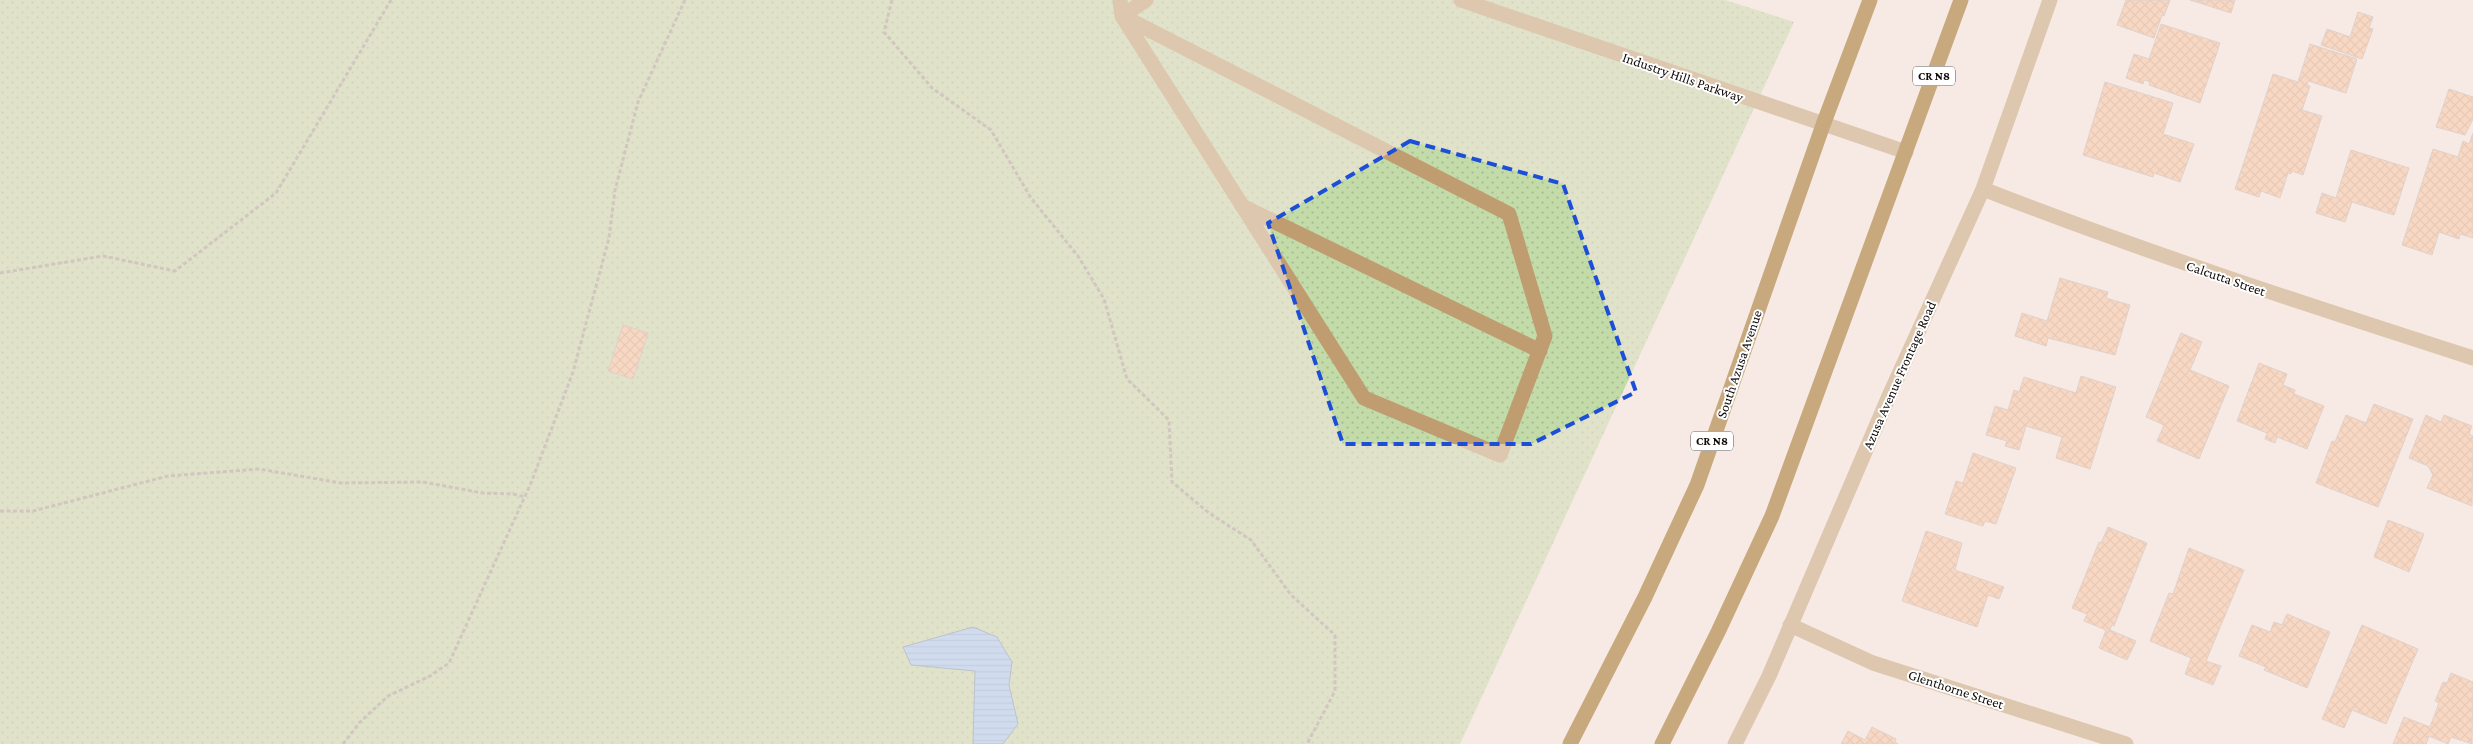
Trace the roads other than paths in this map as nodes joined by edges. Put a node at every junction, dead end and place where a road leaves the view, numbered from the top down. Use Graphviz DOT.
graph roads {
  1 [pos="1120,0"];
  2 [pos="1146,0"];
  3 [pos="1461,0"];
  4 [pos="1870,0"];
  5 [pos="1961,0"];
  6 [pos="2050,0"];
  7 [pos="1122,16"];
  8 [pos="1823,125"];
  9 [pos="1906,152"];
  10 [pos="1983,189"];
  11 [pos="1242,206"];
  12 [pos="1540,351"];
  13 [pos="2473,358"];
  14 [pos="1790,625"];
  15 [pos="1570,744"];
  16 [pos="1662,744"];
  17 [pos="1736,744"];
  18 [pos="2126,744"];
  1 -- 7 [label="street"];
  2 -- 7 [label="street"];
  3 -- 8 [label="street, Industry Hills Parkway"];
  4 -- 8 [label="main road, South Azusa Avenue / CR N8"];
  5 -- 9 [label="main road, CR N8"];
  6 -- 10 [label="street, Azusa Avenue Frontage Road"];
  7 -- 11 [label="street"];
  7 -- 12 [label="street"];
  8 -- 9 [label="street, Industry Hills Parkway"];
  8 -- 15 [label="main road, South Azusa Avenue / CR N8"];
  9 -- 16 [label="main road, CR N8"];
  10 -- 13 [label="street, Calcutta Street"];
  10 -- 14 [label="street, Azusa Avenue Frontage Road"];
  11 -- 12 [label="street"];
  11 -- 12 [label="street"];
  14 -- 17 [label="street, Azusa Avenue Frontage Road"];
  14 -- 18 [label="street, Glenthorne Street"];
}
